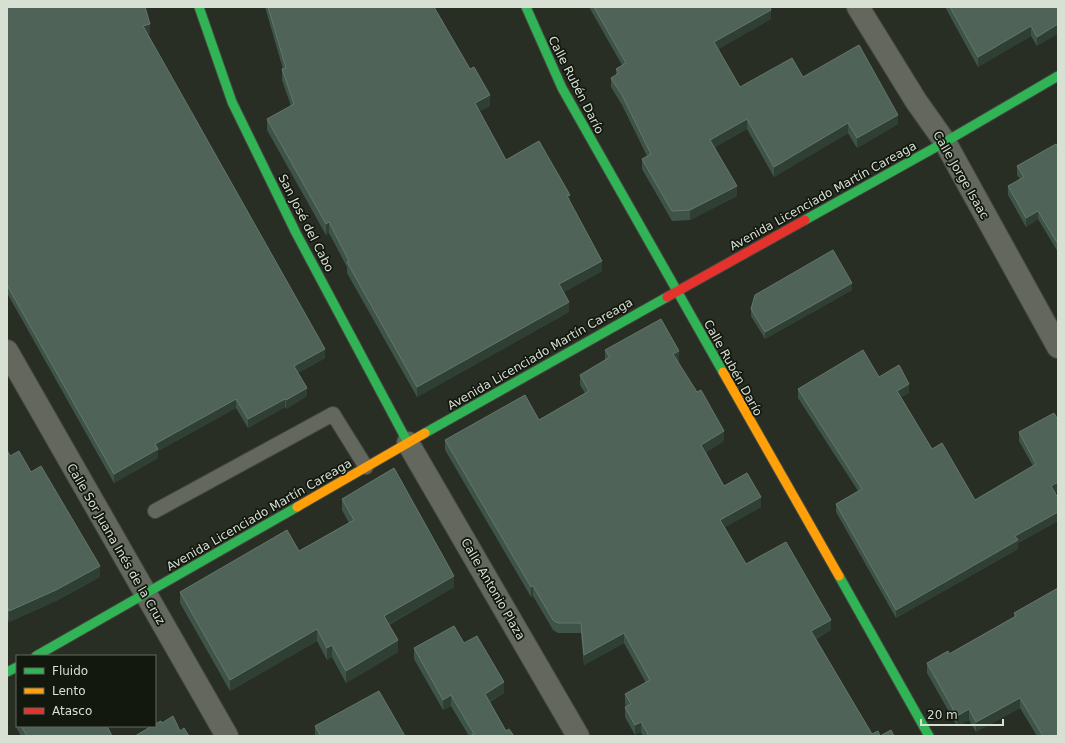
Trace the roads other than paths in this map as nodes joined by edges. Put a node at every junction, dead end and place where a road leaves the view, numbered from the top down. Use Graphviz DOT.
graph roads {
  1 [pos="199,7"];
  2 [pos="526,7"];
  3 [pos="858,7"];
  4 [pos="1058,76"];
  5 [pos="945,142"];
  6 [pos="676,291"];
  7 [pos="1058,347"];
  8 [pos="7,351"];
  9 [pos="408,443"];
  10 [pos="366,467"];
  11 [pos="155,511"];
  12 [pos="145,594"];
  13 [pos="38,655"];
  14 [pos="16,668"];
  15 [pos="7,672"];
  16 [pos="227,736"];
  17 [pos="578,736"];
  18 [pos="929,736"];
  1 -- 9 [label="street, San José del Cabo"];
  2 -- 6 [label="street, Calle Rubén Darío"];
  3 -- 5 [label="street, Calle Jorge Isaac"];
  4 -- 5 [label="street, Avenida Licenciado Martín Careaga"];
  5 -- 6 [label="street, Avenida Licenciado Martín Careaga"];
  5 -- 7 [label="street, Calle Jorge Isaac"];
  6 -- 9 [label="street, Avenida Licenciado Martín Careaga"];
  6 -- 18 [label="street, Calle Rubén Darío"];
  8 -- 12 [label="street, Calle Sor Juana Inés de la Cruz"];
  9 -- 10 [label="street, Avenida Licenciado Martín Careaga"];
  9 -- 17 [label="street, Calle Antonio Plaza"];
  10 -- 11 [label="lane"];
  10 -- 12 [label="street, Avenida Licenciado Martín Careaga"];
  12 -- 13 [label="street, Avenida Licenciado Martín Careaga"];
  12 -- 16 [label="street, Calle Sor Juana Inés de la Cruz"];
  14 -- 15 [label="street"];
}
